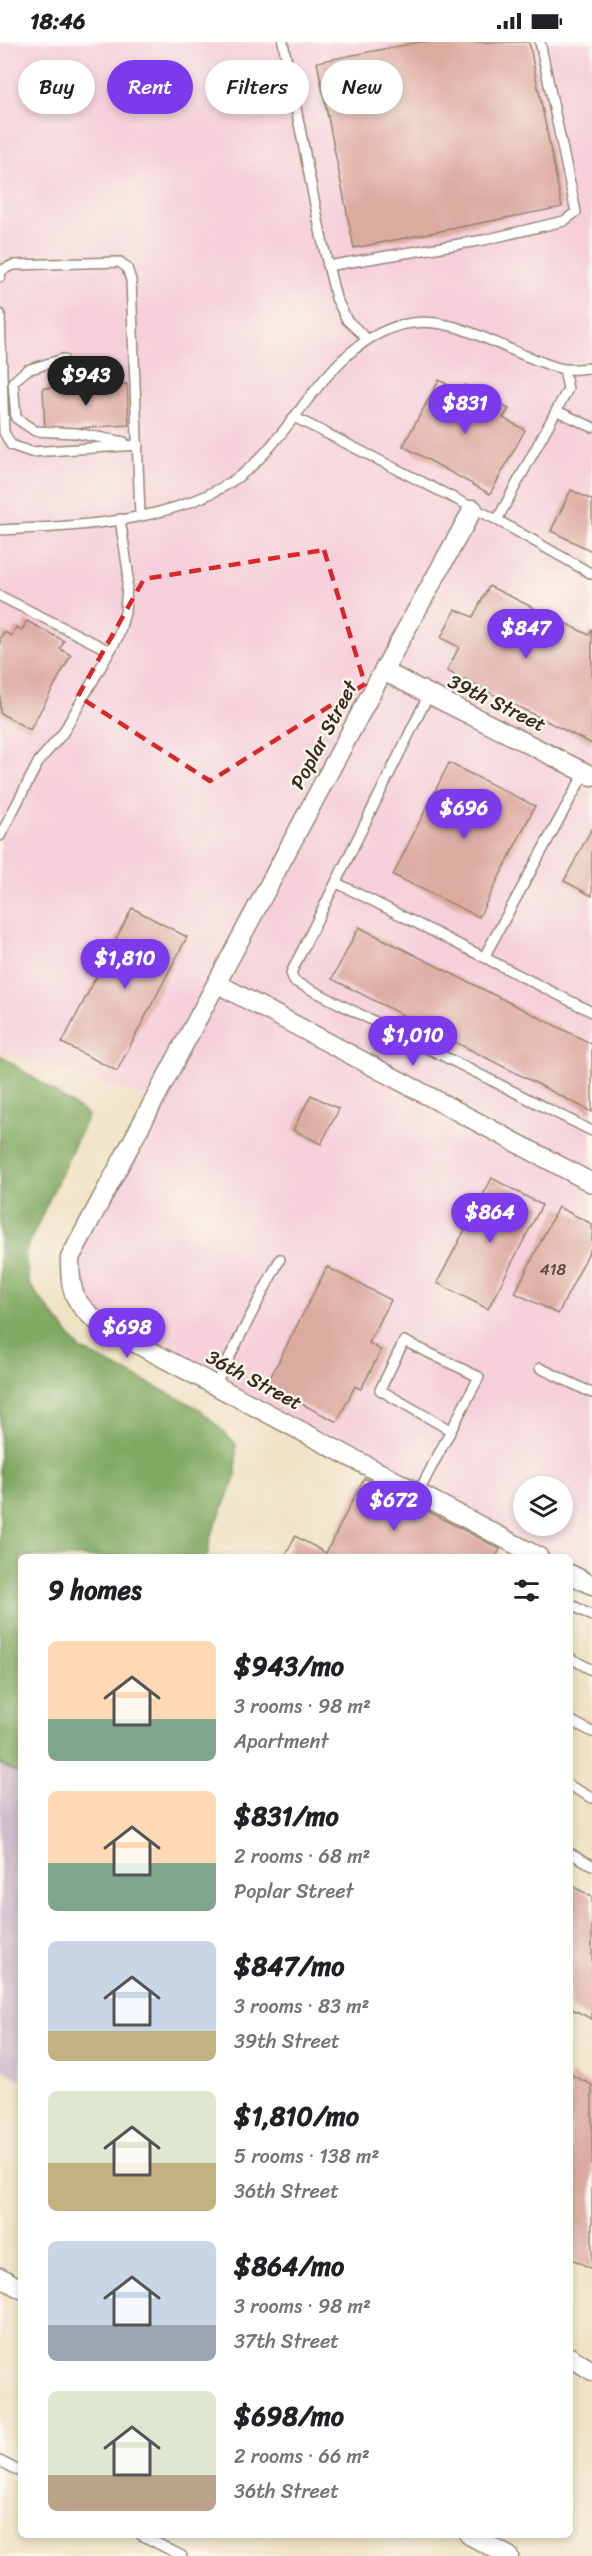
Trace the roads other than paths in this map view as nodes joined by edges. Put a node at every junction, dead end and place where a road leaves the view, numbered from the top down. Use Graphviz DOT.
graph roads {
  1 [pos="286,42"];
  2 [pos="540,42"];
  3 [pos="327,266"];
  4 [pos="0,277"];
  5 [pos="0,314"];
  6 [pos="366,338"];
  7 [pos="63,359"];
  8 [pos="592,368"];
  9 [pos="564,369"];
  10 [pos="557,411"];
  11 [pos="294,417"];
  12 [pos="592,427"];
  13 [pos="138,445"];
  14 [pos="473,509"];
  15 [pos="140,515"];
  16 [pos="120,519"];
  17 [pos="497,520"];
  18 [pos="0,530"];
  19 [pos="592,573"];
  20 [pos="0,596"];
  21 [pos="110,651"];
  22 [pos="383,672"];
  23 [pos="429,694"];
  24 [pos="589,774"];
  25 [pos="0,836"];
  26 [pos="337,883"];
  27 [pos="484,957"];
  28 [pos="218,984"];
  29 [pos="592,1012"];
  30 [pos="592,1131"];
  31 [pos="592,1183"];
  32 [pos="280,1259"];
  33 [pos="540,1368"];
  34 [pos="215,1385"];
  35 [pos="592,1393"];
  36 [pos="450,1430"];
  37 [pos="418,1493"];
  38 [pos="533,1554"];
  39 [pos="573,1576"];
  40 [pos="592,1585"];
  41 [pos="573,1606"];
  42 [pos="592,1616"];
  43 [pos="573,1660"];
  44 [pos="592,1670"];
  45 [pos="573,1722"];
  46 [pos="592,1732"];
  47 [pos="573,1788"];
  48 [pos="592,1798"];
  49 [pos="573,1855"];
  50 [pos="592,1865"];
  51 [pos="0,2277"];
  52 [pos="18,2287"];
  53 [pos="573,2359"];
  54 [pos="592,2371"];
  55 [pos="0,2462"];
  56 [pos="18,2471"];
  57 [pos="147,2538"];
  58 [pos="472,2538"];
  59 [pos="486,2551"];
  60 [pos="182,2556"];
  61 [pos="508,2556"];
  1 -- 3 [label="lane"];
  2 -- 3 [label="lane"];
  3 -- 6 [label="lane"];
  4 -- 13 [label="lane"];
  5 -- 13 [label="lane"];
  6 -- 9 [label="lane"];
  6 -- 11 [label="lane"];
  7 -- 13 [label="lane"];
  8 -- 9 [label="lane"];
  9 -- 10 [label="lane"];
  10 -- 12 [label="lane"];
  10 -- 17 [label="lane"];
  11 -- 14 [label="lane"];
  11 -- 15 [label="lane"];
  13 -- 15 [label="lane"];
  14 -- 17 [label="lane"];
  14 -- 22 [label="street, Poplar Street"];
  15 -- 16 [label="lane"];
  16 -- 18 [label="lane"];
  16 -- 21 [label="lane"];
  17 -- 19 [label="lane"];
  20 -- 21 [label="lane"];
  21 -- 25 [label="lane"];
  22 -- 23 [label="street, 39th Street"];
  22 -- 28 [label="street, Poplar Street"];
  23 -- 24 [label="street, 39th Street"];
  23 -- 26 [label="lane"];
  24 -- 27 [label="lane"];
  26 -- 27 [label="lane"];
  26 -- 30 [label="lane"];
  27 -- 29 [label="lane"];
  28 -- 31 [label="street"];
  28 -- 34 [label="street, 36th Street"];
  32 -- 34 [label="lane"];
  33 -- 35 [label="lane"];
  34 -- 37 [label="street, 36th Street"];
  36 -- 36 [label="lane"];
  36 -- 37 [label="lane"];
  37 -- 38 [label="street, 36th Street"];
  39 -- 40 [label="street"];
  41 -- 42 [label="lane"];
  43 -- 44 [label="lane"];
  45 -- 46 [label="lane"];
  47 -- 48 [label="lane"];
  49 -- 50 [label="lane"];
  51 -- 52 [label="street"];
  53 -- 54 [label="street"];
  55 -- 56 [label="lane"];
  57 -- 60 [label="lane"];
  58 -- 59 [label="street"];
  59 -- 61 [label="street"];
}
